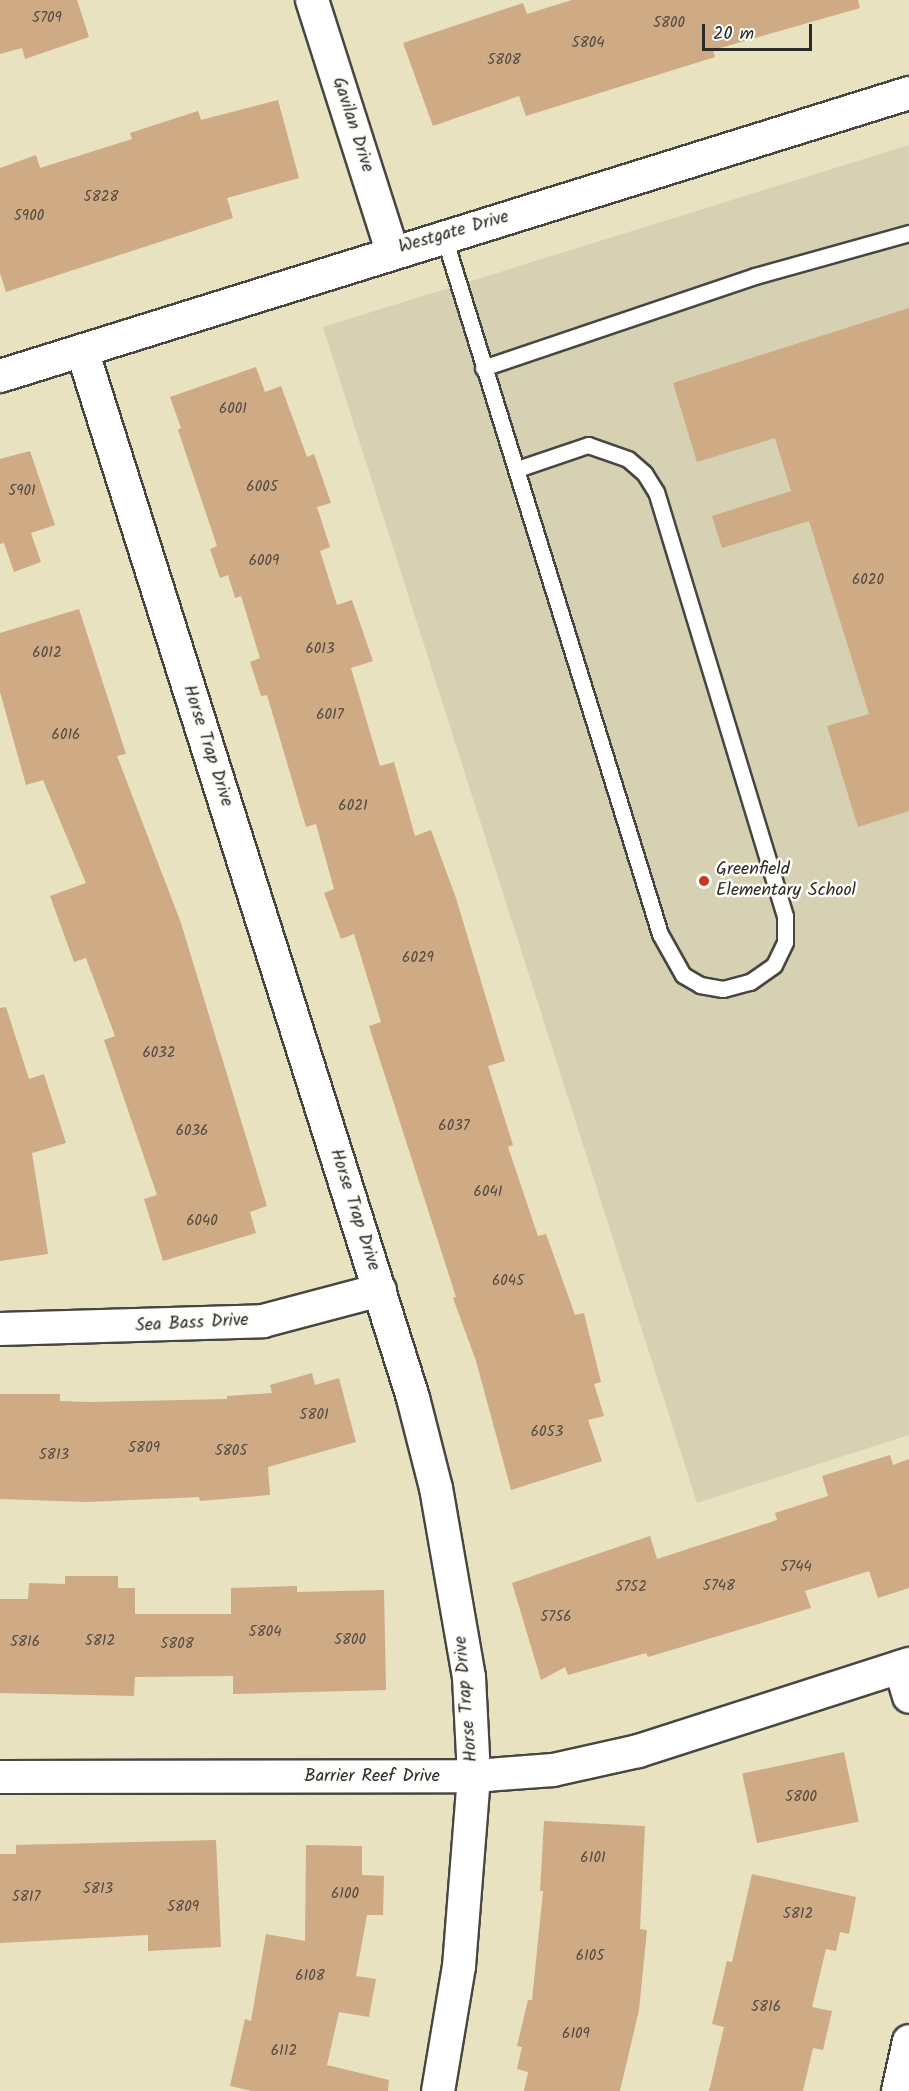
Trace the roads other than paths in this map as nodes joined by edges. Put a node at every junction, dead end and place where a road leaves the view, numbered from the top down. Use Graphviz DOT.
graph roads {
  1 [pos="312,0"];
  2 [pos="909,93"];
  3 [pos="909,233"];
  4 [pos="444,237"];
  5 [pos="392,251"];
  6 [pos="83,353"];
  7 [pos="483,368"];
  8 [pos="0,376"];
  9 [pos="517,469"];
  10 [pos="380,1290"];
  11 [pos="0,1329"];
  12 [pos="905,1666"];
  13 [pos="909,1697"];
  14 [pos="474,1776"];
  15 [pos="0,1777"];
  16 [pos="909,2041"];
  17 [pos="438,2091"];
  18 [pos="898,2091"];
  1 -- 5 [label="street, Gavilan Drive"];
  2 -- 4 [label="street, Westgate Drive"];
  3 -- 7 [label="lane"];
  4 -- 5 [label="street, Westgate Drive"];
  4 -- 7 [label="lane"];
  5 -- 6 [label="street, Westgate Drive"];
  6 -- 8 [label="street, Westgate Drive"];
  6 -- 10 [label="street, Horse Trap Drive"];
  7 -- 9 [label="lane"];
  9 -- 9 [label="lane"];
  10 -- 11 [label="street, Sea Bass Drive"];
  10 -- 14 [label="street, Horse Trap Drive"];
  12 -- 13 [label="street"];
  12 -- 14 [label="street, Barrier Reef Drive"];
  14 -- 15 [label="street, Barrier Reef Drive"];
  14 -- 17 [label="street, Horse Trap Drive"];
  16 -- 18 [label="street"];
}
